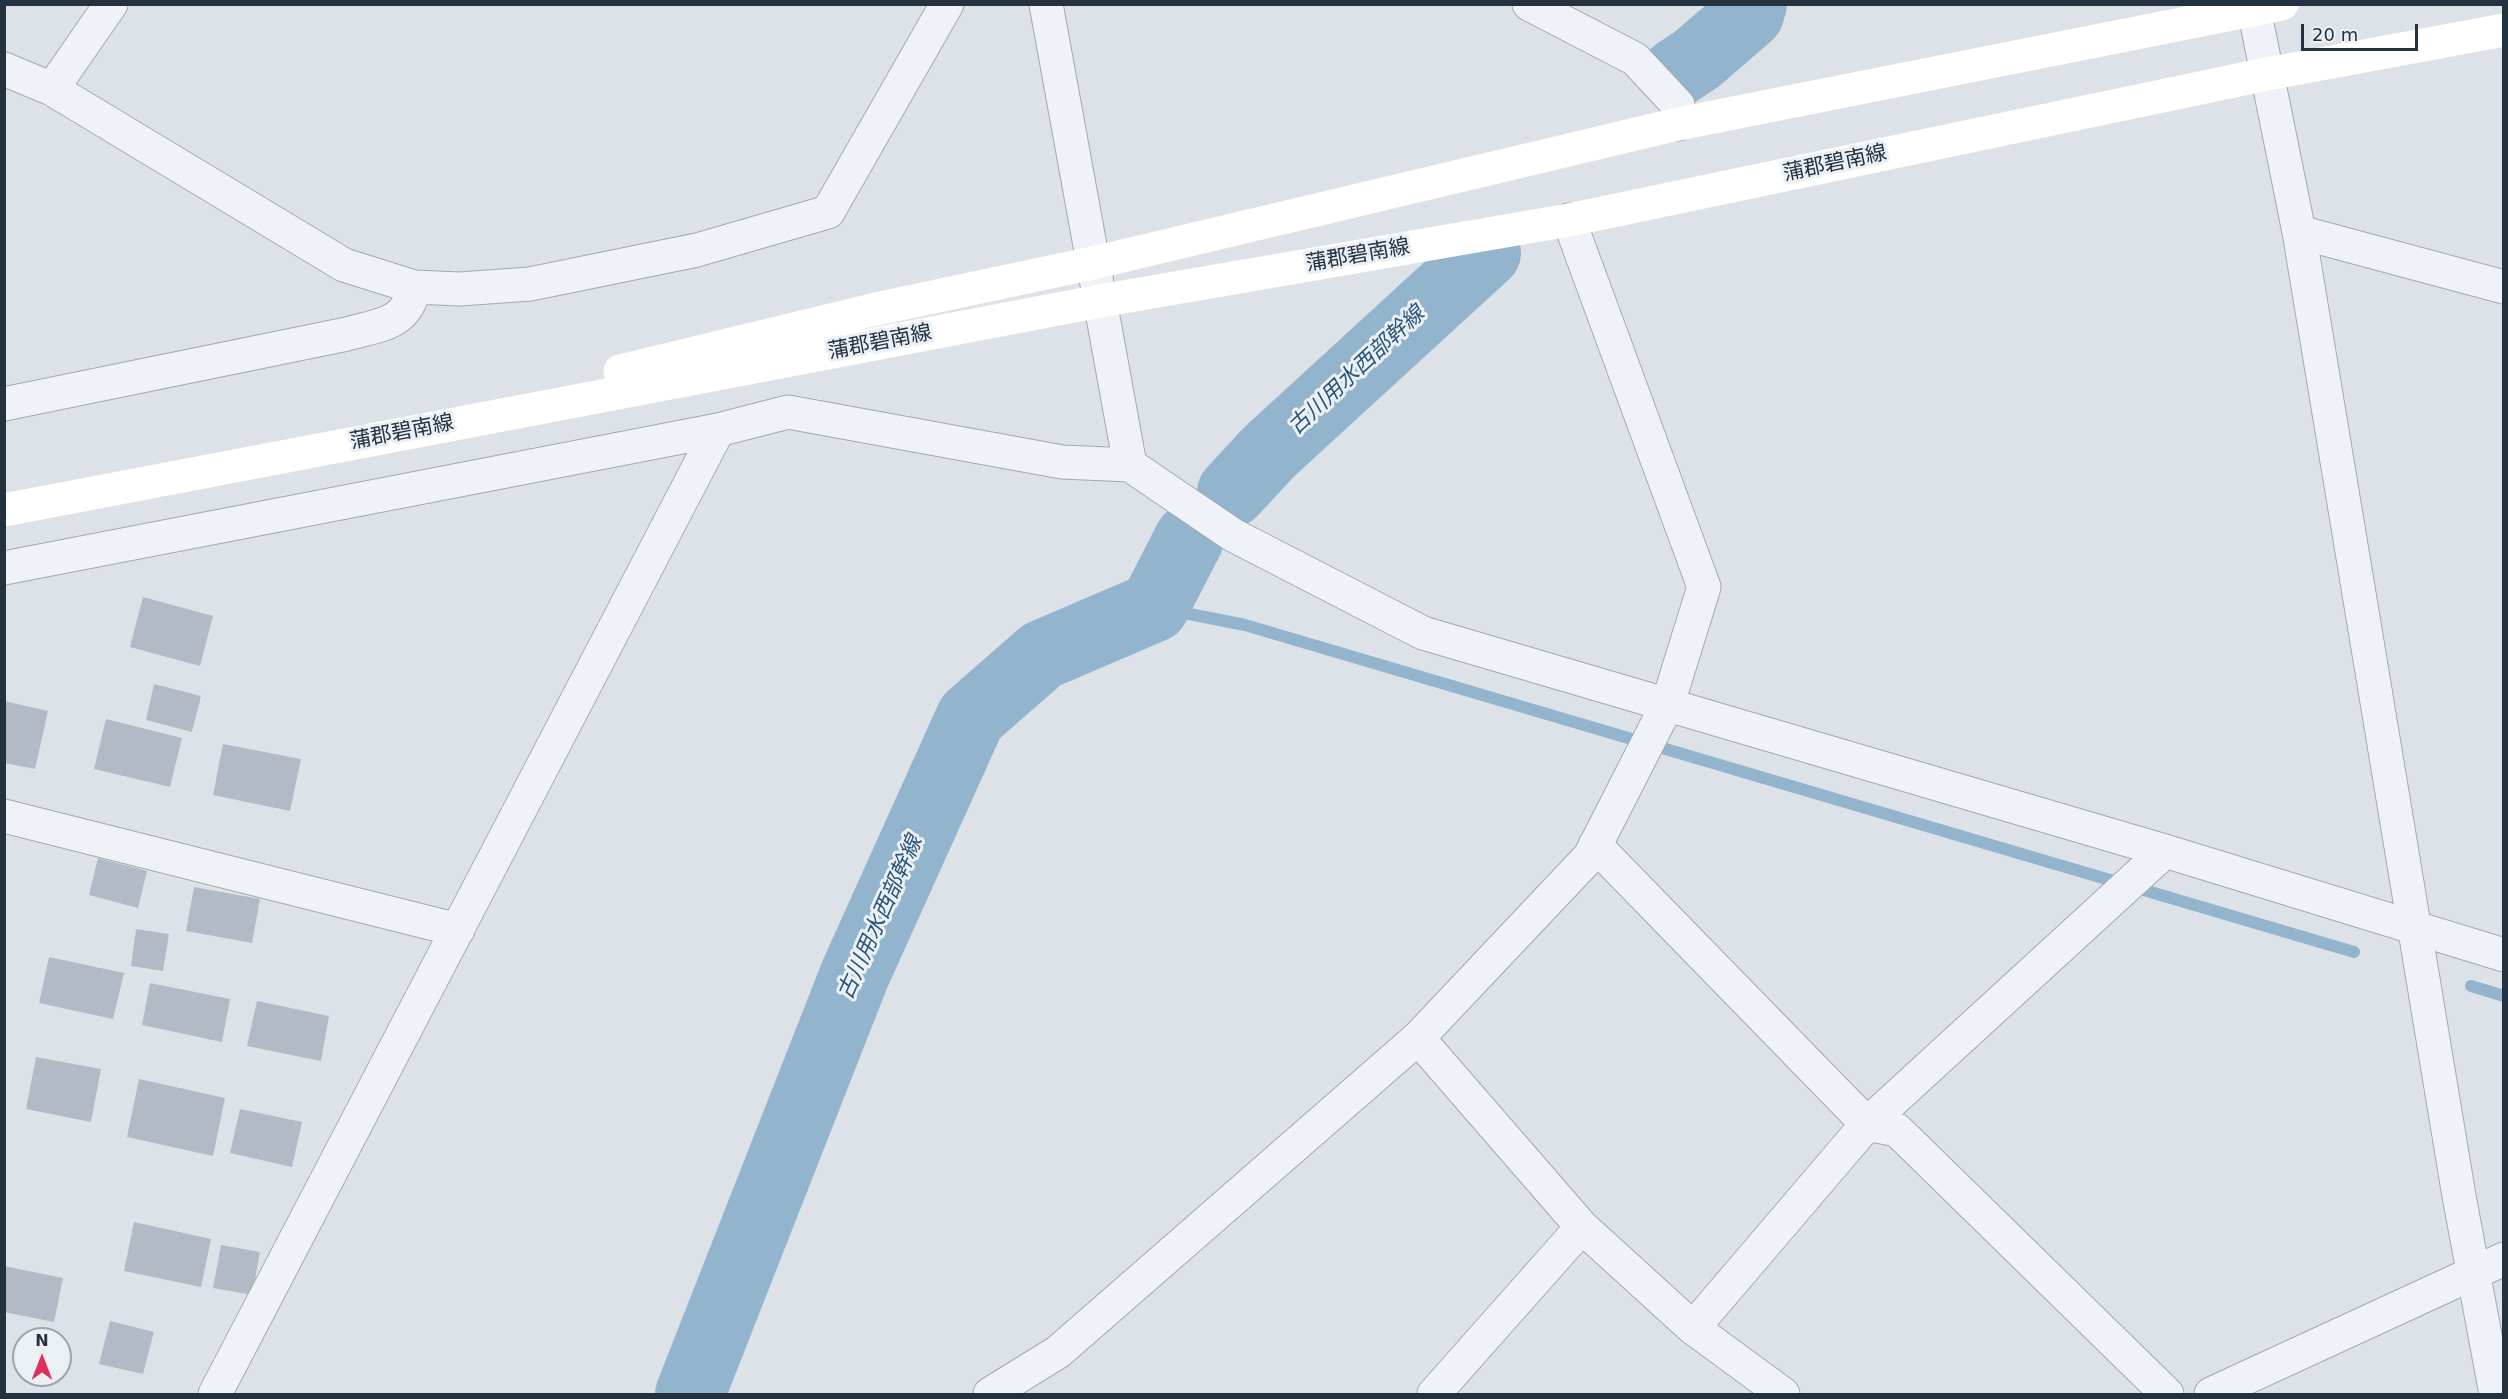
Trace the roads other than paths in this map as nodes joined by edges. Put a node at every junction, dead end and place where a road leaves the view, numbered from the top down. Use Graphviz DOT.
graph roads {
  1 [pos="111,4"];
  2 [pos="947,4"];
  3 [pos="1046,4"];
  4 [pos="1528,4"];
  5 [pos="2263,6"];
  6 [pos="2504,30"];
  7 [pos="4,69"];
  8 [pos="2267,74"];
  9 [pos="52,89"];
  10 [pos="1677,124"];
  11 [pos="1569,220"];
  12 [pos="2299,232"];
  13 [pos="1093,263"];
  14 [pos="414,287"];
  15 [pos="2504,287"];
  16 [pos="1100,301"];
  17 [pos="4,405"];
  18 [pos="718,430"];
  19 [pos="1130,465"];
  20 [pos="210,470"];
  21 [pos="4,510"];
  22 [pos="4,568"];
  23 [pos="1663,712"];
  24 [pos="4,816"];
  25 [pos="1595,845"];
  26 [pos="2157,858"];
  27 [pos="2414,927"];
  28 [pos="458,930"];
  29 [pos="2504,955"];
  30 [pos="1418,1038"];
  31 [pos="1867,1124"];
  32 [pos="1582,1227"];
  33 [pos="2504,1259"];
  34 [pos="2474,1273"];
  35 [pos="1692,1328"];
  36 [pos="215,1395"];
  37 [pos="990,1395"];
  38 [pos="1434,1395"];
  39 [pos="1783,1395"];
  40 [pos="2167,1395"];
  41 [pos="2211,1395"];
  42 [pos="2496,1395"];
  1 -- 9 [label="street"];
  2 -- 14 [label="street"];
  3 -- 13 [label="street"];
  4 -- 10 [label="street"];
  5 -- 8 [label="street"];
  5 -- 10 [label="main road, 蒲郡碧南線"];
  6 -- 8 [label="main road, 蒲郡碧南線"];
  7 -- 9 [label="street"];
  8 -- 11 [label="main road, 蒲郡碧南線"];
  8 -- 12 [label="street"];
  9 -- 14 [label="street"];
  10 -- 13 [label="main road, 蒲郡碧南線"];
  11 -- 16 [label="main road, 蒲郡碧南線"];
  11 -- 23 [label="street"];
  12 -- 15 [label="street"];
  12 -- 27 [label="street"];
  13 -- 16 [label="street"];
  13 -- 20 [label="main road, 蒲郡碧南線"];
  14 -- 17 [label="street"];
  16 -- 19 [label="street"];
  16 -- 20 [label="main road, 蒲郡碧南線"];
  18 -- 19 [label="street"];
  18 -- 22 [label="street"];
  18 -- 28 [label="street"];
  19 -- 23 [label="street"];
  20 -- 21 [label="main road, 蒲郡碧南線"];
  23 -- 25 [label="street"];
  23 -- 26 [label="street"];
  24 -- 28 [label="street"];
  25 -- 30 [label="street"];
  25 -- 31 [label="street"];
  26 -- 27 [label="street"];
  26 -- 31 [label="street"];
  27 -- 29 [label="street"];
  27 -- 34 [label="street"];
  28 -- 36 [label="street"];
  30 -- 32 [label="street"];
  30 -- 37 [label="street"];
  31 -- 35 [label="street"];
  31 -- 40 [label="street"];
  32 -- 35 [label="street"];
  32 -- 38 [label="street"];
  33 -- 34 [label="street"];
  34 -- 41 [label="street"];
  34 -- 42 [label="street"];
  35 -- 39 [label="street"];
}
